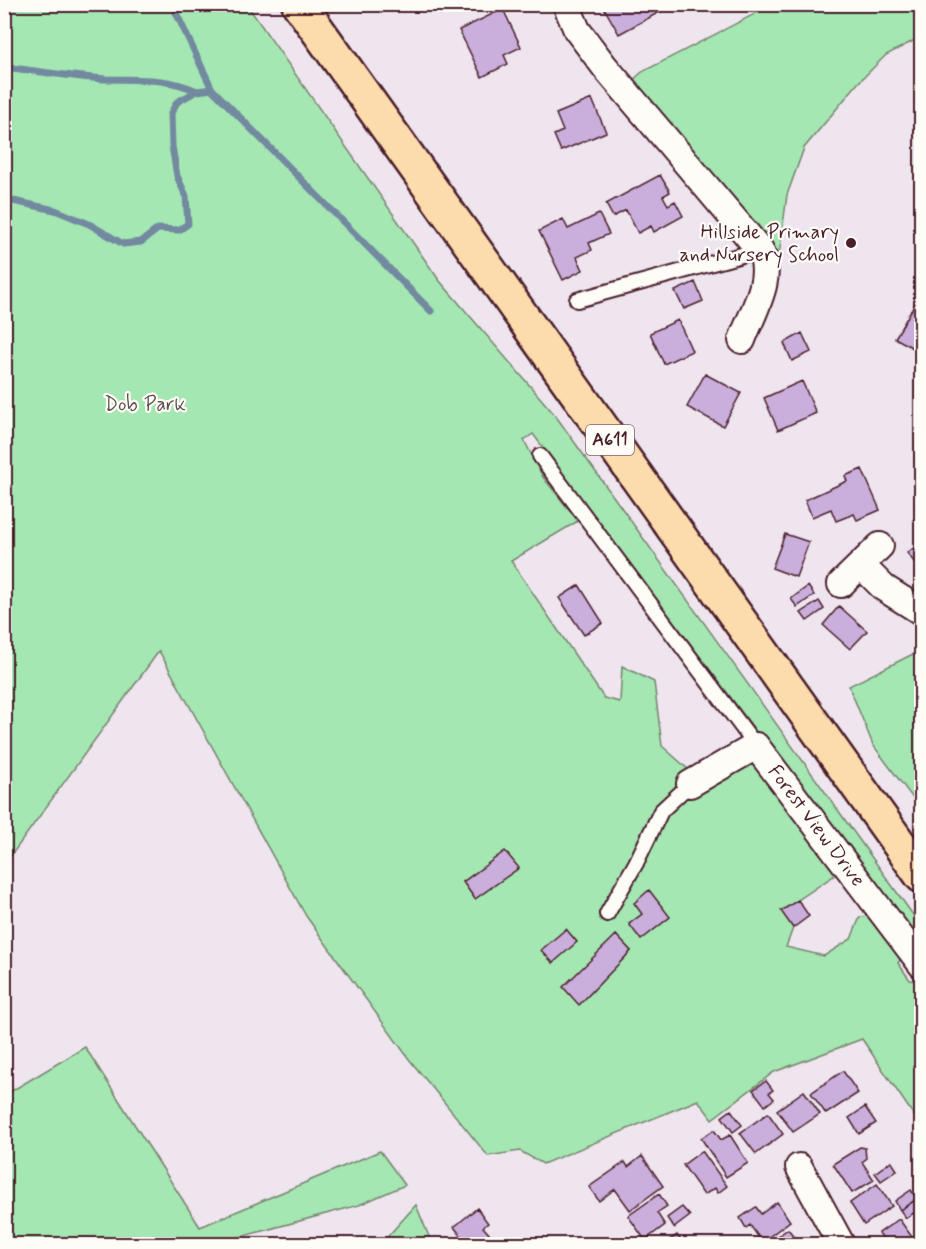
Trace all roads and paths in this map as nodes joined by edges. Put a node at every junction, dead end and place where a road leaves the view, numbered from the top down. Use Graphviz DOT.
graph roads {
  1 [pos="298,4"];
  2 [pos="566,4"];
  3 [pos="764,262"];
  4 [pos="578,300"];
  5 [pos="742,340"];
  6 [pos="540,456"];
  7 [pos="880,546"];
  8 [pos="861,565"];
  9 [pos="841,584"];
  10 [pos="921,612"];
  11 [pos="756,746"];
  12 [pos="690,784"];
  13 [pos="921,876"];
  14 [pos="607,914"];
  15 [pos="921,965"];
  16 [pos="800,1167"];
  17 [pos="840,1244"];
  1 -- 13 [label="main road, A611"];
  2 -- 3 [label="street"];
  3 -- 4 [label="lane"];
  3 -- 5 [label="street"];
  6 -- 11 [label="lane"];
  7 -- 8 [label="street"];
  8 -- 9 [label="street"];
  8 -- 10 [label="street"];
  11 -- 12 [label="street, Forest View Drive"];
  11 -- 15 [label="street, Forest View Drive"];
  12 -- 14 [label="lane"];
  16 -- 17 [label="street"];
}
